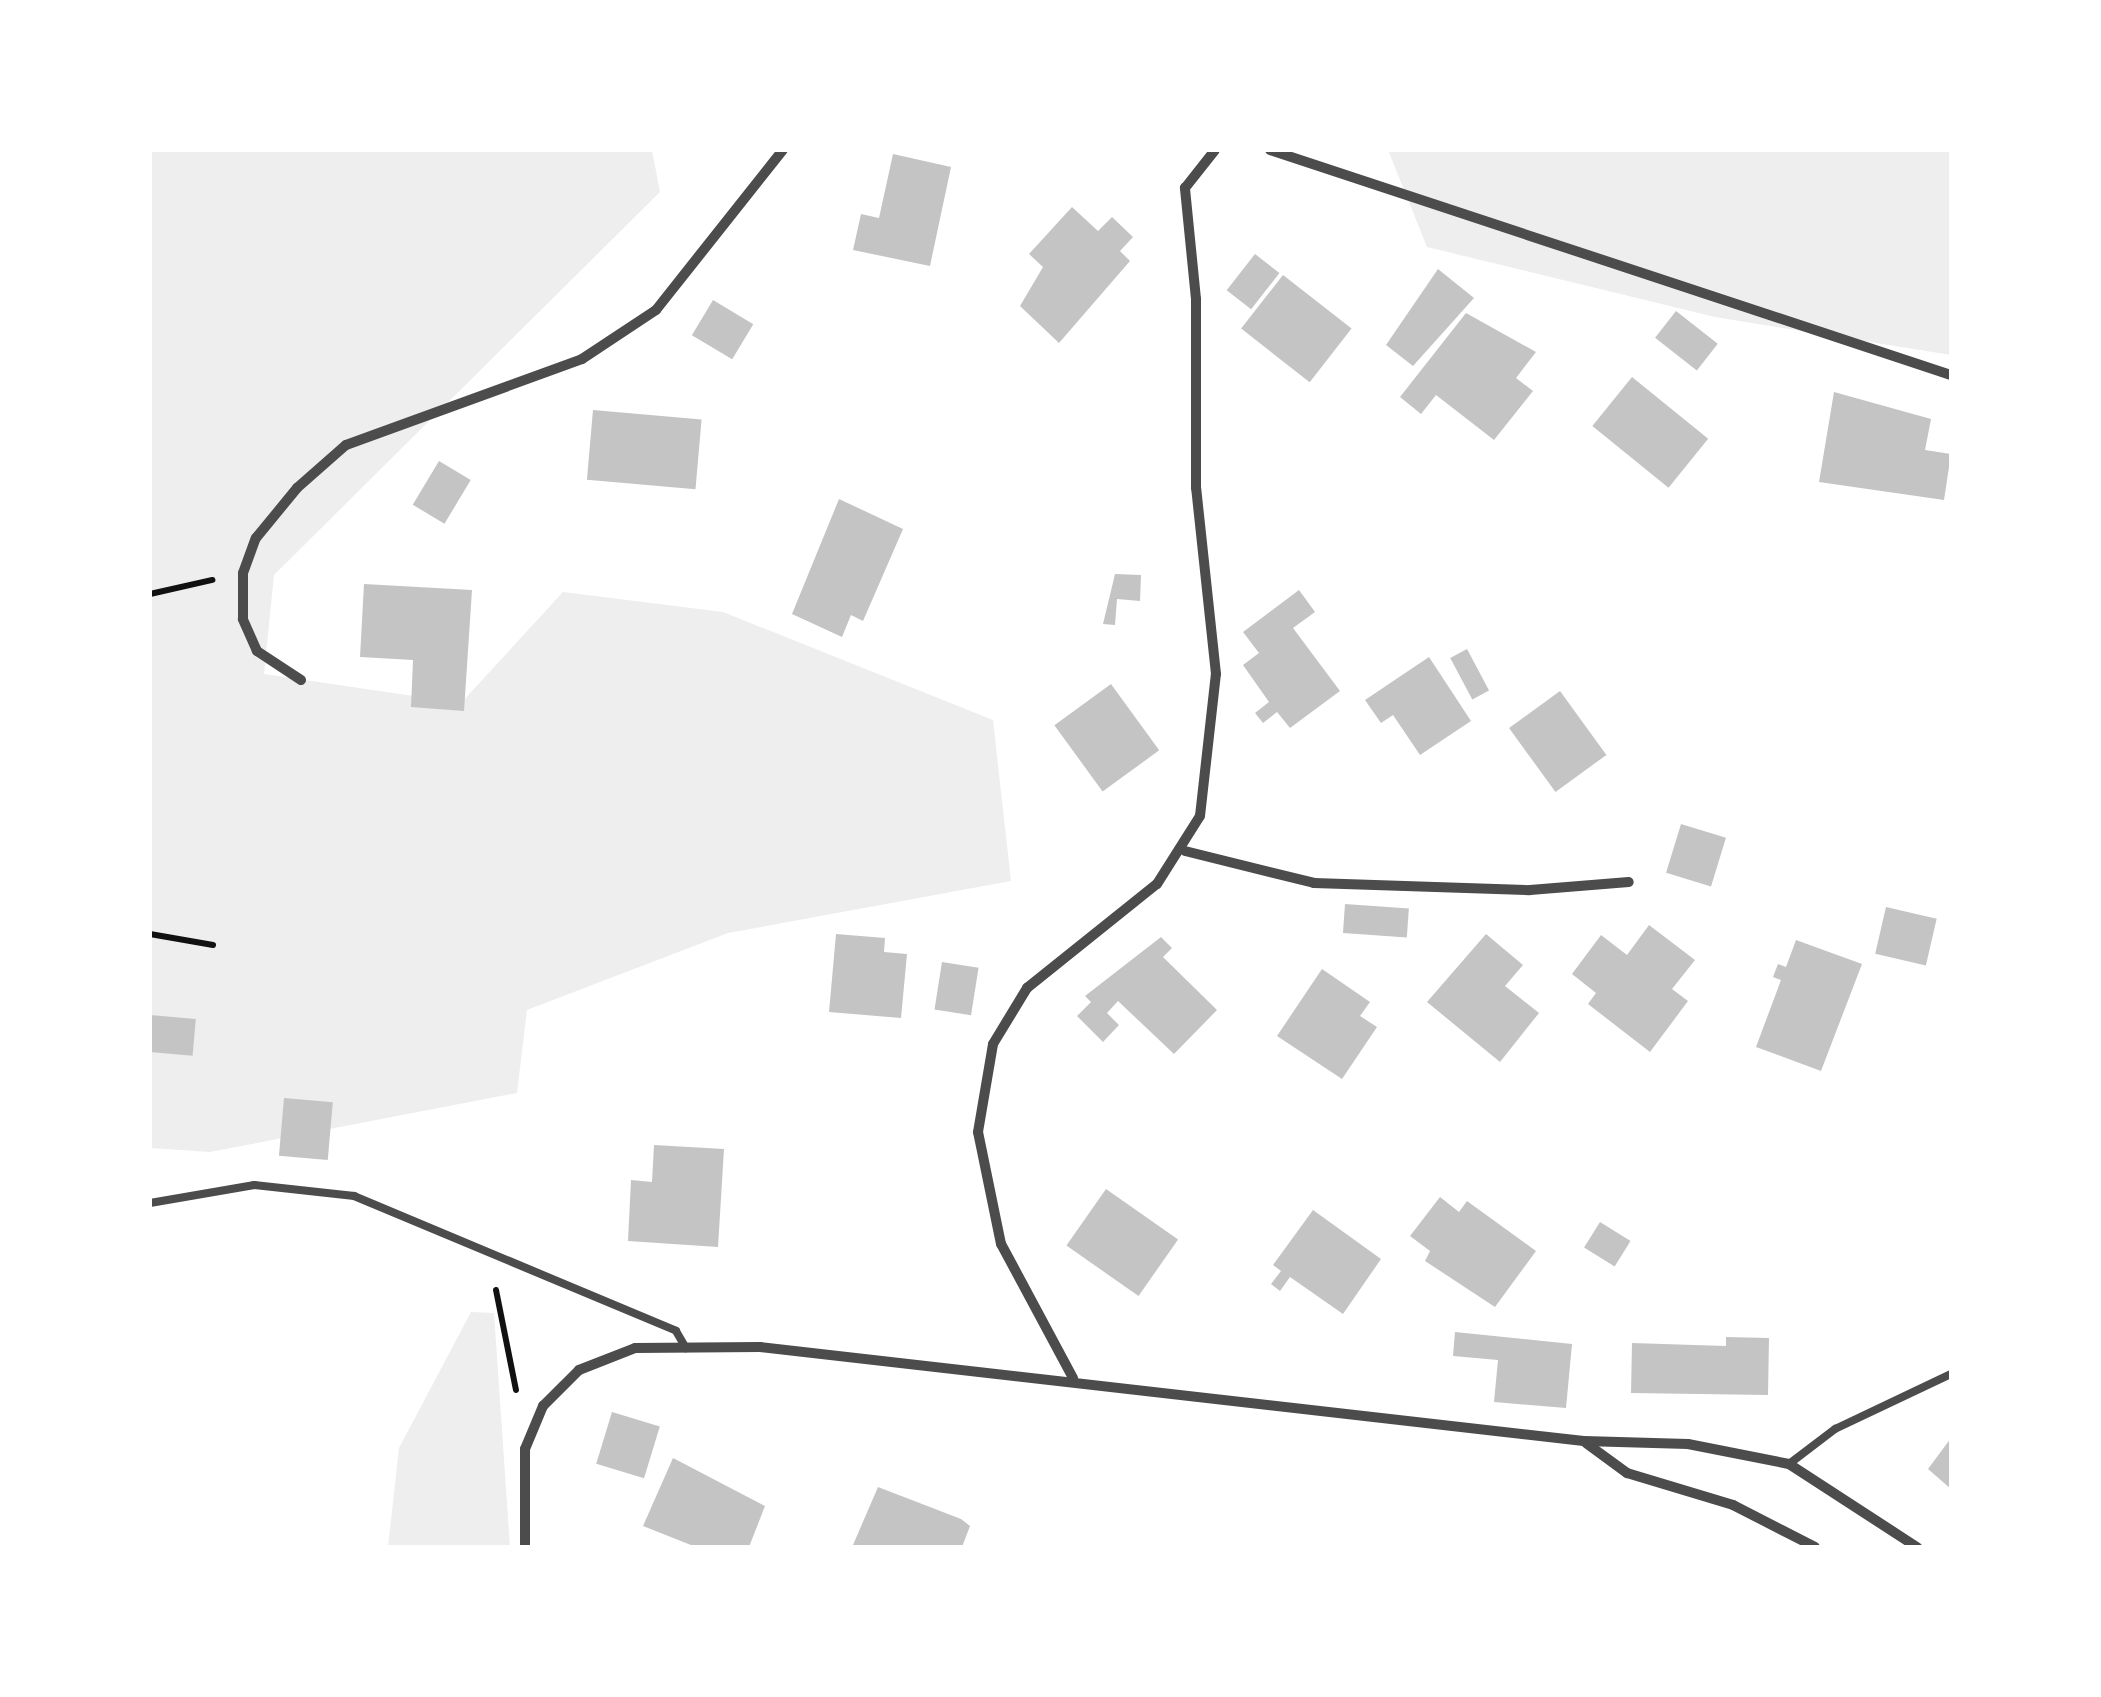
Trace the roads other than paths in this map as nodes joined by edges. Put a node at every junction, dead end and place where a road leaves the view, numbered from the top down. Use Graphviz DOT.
graph roads {
  1 [pos="784,150"];
  2 [pos="1214,150"];
  3 [pos="1270,150"];
  4 [pos="1198,155"];
  5 [pos="1951,376"];
  6 [pos="301,680"];
  7 [pos="1185,851"];
  8 [pos="1630,882"];
  9 [pos="150,1203"];
  10 [pos="686,1348"];
  11 [pos="1951,1374"];
  12 [pos="1073,1378"];
  13 [pos="1584,1441"];
  14 [pos="1789,1464"];
  15 [pos="525,1547"];
  16 [pos="1815,1547"];
  17 [pos="1917,1547"];
  1 -- 6 [label="street"];
  2 -- 4 [label="street"];
  3 -- 5 [label="street"];
  4 -- 7 [label="street"];
  7 -- 8 [label="street"];
  7 -- 12 [label="street"];
  9 -- 10 [label="lane"];
  10 -- 12 [label="street"];
  10 -- 15 [label="street"];
  11 -- 14 [label="lane"];
  12 -- 13 [label="street"];
  13 -- 14 [label="street"];
  13 -- 16 [label="street"];
  14 -- 17 [label="street"];
}
